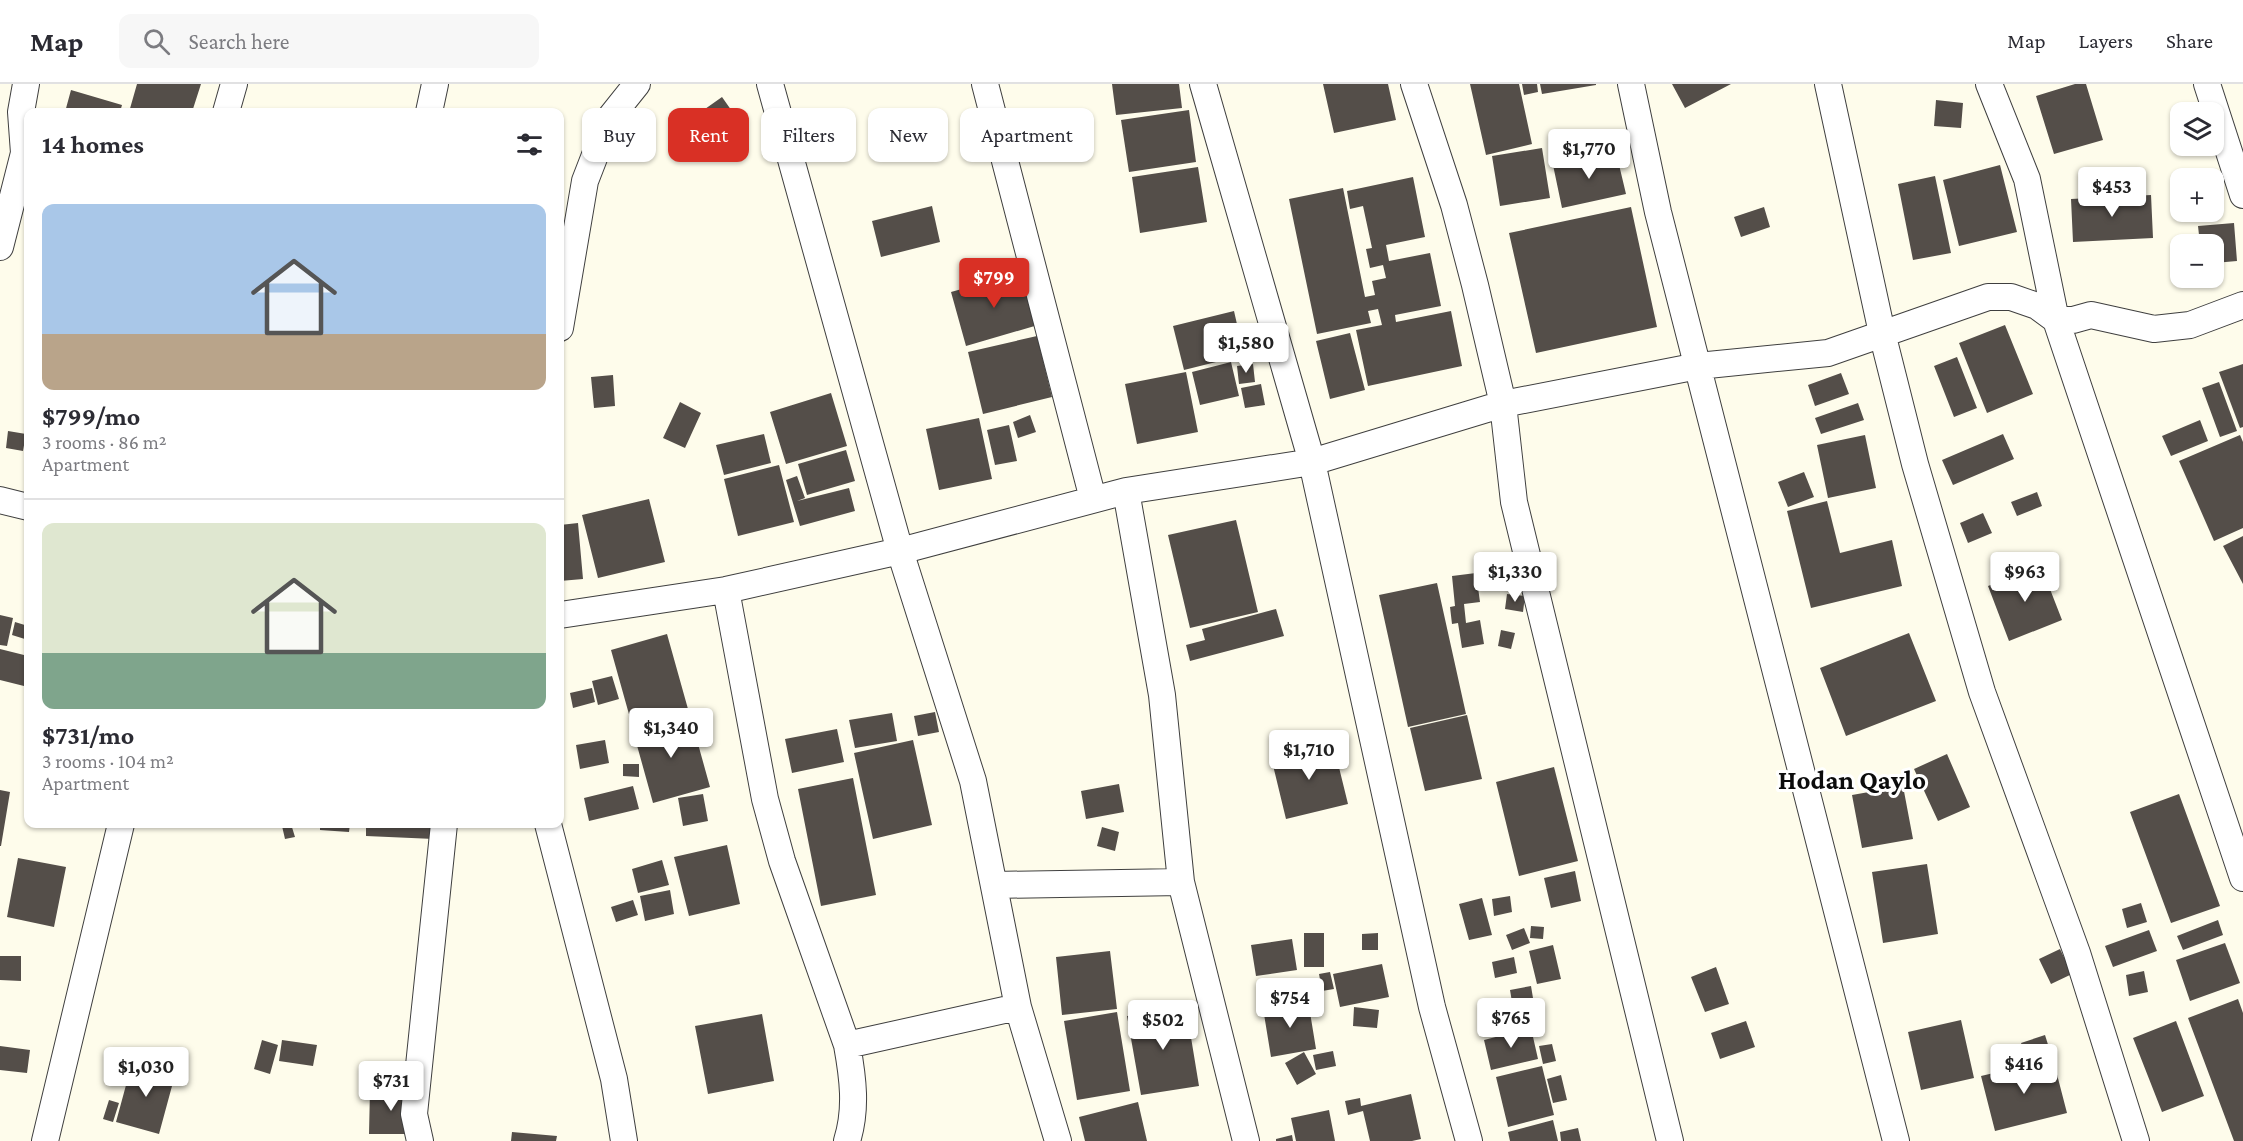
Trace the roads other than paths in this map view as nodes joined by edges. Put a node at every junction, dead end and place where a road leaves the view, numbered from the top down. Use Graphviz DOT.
graph roads {
  1 [pos="26,84"];
  2 [pos="234,84"];
  3 [pos="435,84"];
  4 [pos="770,84"];
  5 [pos="985,84"];
  6 [pos="1203,84"];
  7 [pos="1414,84"];
  8 [pos="1631,84"];
  9 [pos="1828,84"];
  10 [pos="1989,84"];
  11 [pos="2207,84"];
  12 [pos="626,90"];
  13 [pos="227,108"];
  14 [pos="430,108"];
  15 [pos="2243,195"];
  16 [pos="0,247"];
  17 [pos="564,304"];
  18 [pos="2243,305"];
  19 [pos="2056,320"];
  20 [pos="1882,333"];
  21 [pos="1698,366"];
  22 [pos="1503,404"];
  23 [pos="1312,462"];
  24 [pos="1126,491"];
  25 [pos="1093,499"];
  26 [pos="0,500"];
  27 [pos="24,506"];
  28 [pos="900,551"];
  29 [pos="726,590"];
  30 [pos="564,614"];
  31 [pos="120,828"];
  32 [pos="444,828"];
  33 [pos="549,828"];
  34 [pos="2243,878"];
  35 [pos="1181,882"];
  36 [pos="994,885"];
  37 [pos="1018,1007"];
  38 [pos="848,1045"];
  39 [pos="45,1141"];
  40 [pos="420,1141"];
  41 [pos="624,1141"];
  42 [pos="847,1141"];
  43 [pos="1058,1141"];
  44 [pos="1246,1141"];
  45 [pos="1469,1141"];
  46 [pos="1670,1141"];
  47 [pos="1896,1141"];
  48 [pos="2136,1141"];
  1 -- 16 [label="street"];
  2 -- 13 [label="street"];
  3 -- 14 [label="street"];
  4 -- 28 [label="street"];
  5 -- 25 [label="street"];
  6 -- 23 [label="street"];
  7 -- 22 [label="street"];
  8 -- 21 [label="street"];
  9 -- 20 [label="street"];
  10 -- 19 [label="street"];
  11 -- 15 [label="street"];
  12 -- 17 [label="street"];
  18 -- 19 [label="street"];
  19 -- 20 [label="street"];
  19 -- 34 [label="street"];
  20 -- 21 [label="street"];
  20 -- 48 [label="street"];
  21 -- 22 [label="street"];
  21 -- 47 [label="street"];
  22 -- 23 [label="street"];
  22 -- 46 [label="street"];
  23 -- 24 [label="street"];
  23 -- 45 [label="street"];
  24 -- 25 [label="street"];
  24 -- 35 [label="street"];
  25 -- 28 [label="street"];
  26 -- 27 [label="street"];
  28 -- 29 [label="street"];
  28 -- 36 [label="street"];
  29 -- 30 [label="street"];
  29 -- 38 [label="street"];
  31 -- 39 [label="street"];
  32 -- 40 [label="street"];
  33 -- 41 [label="street"];
  35 -- 36 [label="street"];
  35 -- 44 [label="street"];
  36 -- 37 [label="street"];
  37 -- 38 [label="street"];
  37 -- 43 [label="street"];
  38 -- 42 [label="street"];
}
